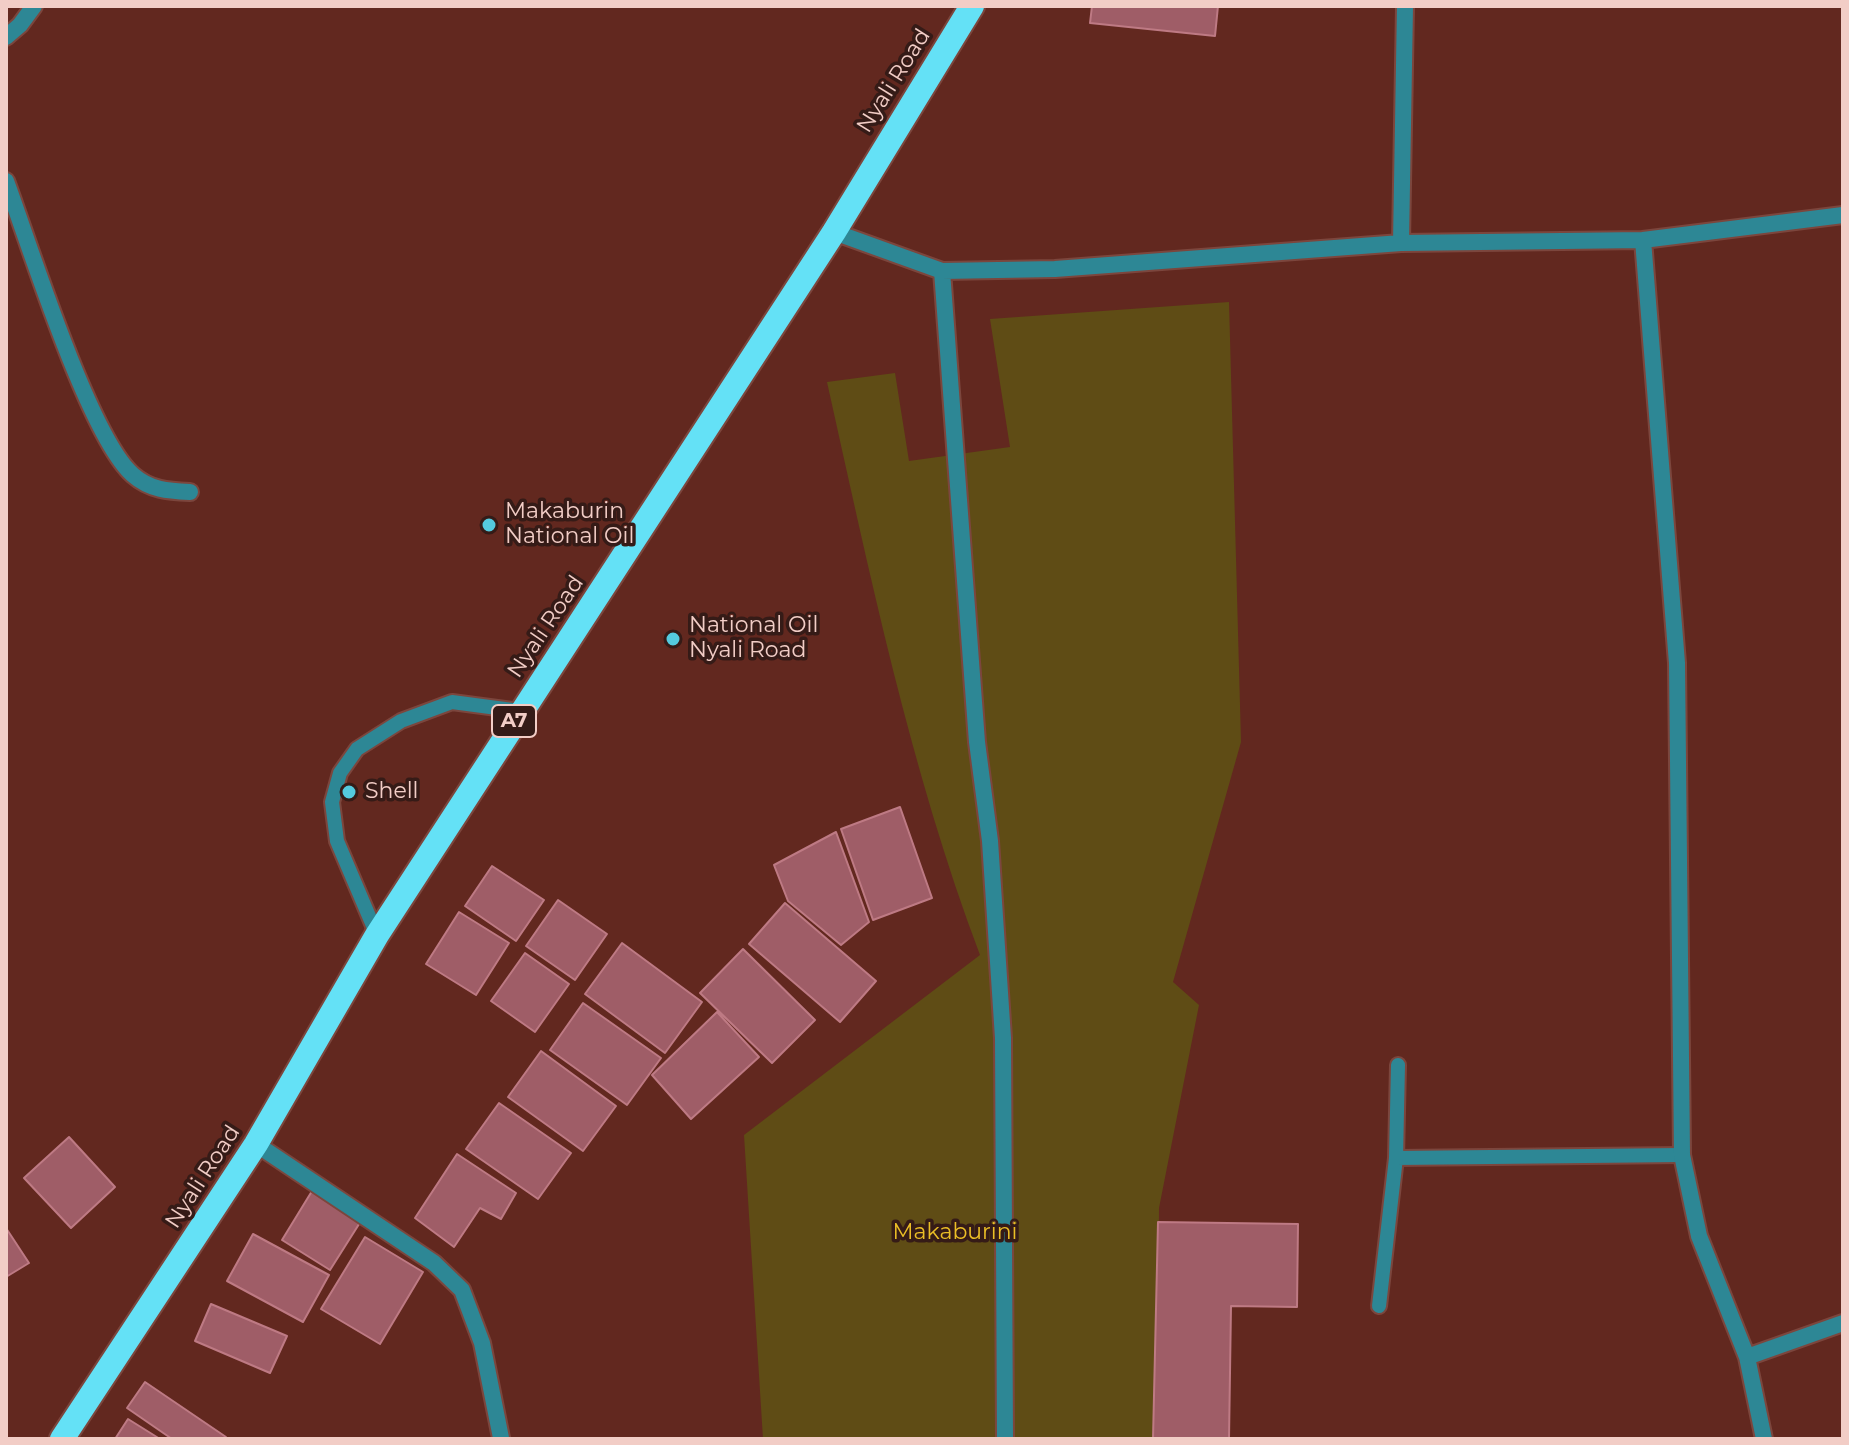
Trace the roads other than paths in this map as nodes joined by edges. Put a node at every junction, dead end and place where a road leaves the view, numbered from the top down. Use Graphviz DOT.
graph roads {
  1 [pos="34,6"];
  2 [pos="972,6"];
  3 [pos="1405,6"];
  4 [pos="6,37"];
  5 [pos="6,181"];
  6 [pos="1843,215"];
  7 [pos="834,232"];
  8 [pos="1643,240"];
  9 [pos="1401,243"];
  10 [pos="942,271"];
  11 [pos="190,492"];
  12 [pos="520,711"];
  13 [pos="377,935"];
  14 [pos="1398,1065"];
  15 [pos="256,1144"];
  16 [pos="1682,1155"];
  17 [pos="1396,1158"];
  18 [pos="1379,1306"];
  19 [pos="1843,1323"];
  20 [pos="1747,1357"];
  21 [pos="501,1438"];
  22 [pos="62,1439"];
  23 [pos="1005,1439"];
  24 [pos="1764,1439"];
  1 -- 4 [label="street"];
  2 -- 7 [label="highway, Nyali Road / A7"];
  3 -- 9 [label="street"];
  5 -- 11 [label="street"];
  6 -- 8 [label="street"];
  7 -- 10 [label="street"];
  7 -- 12 [label="highway, Nyali Road / A7"];
  8 -- 9 [label="street"];
  8 -- 16 [label="street"];
  9 -- 10 [label="street"];
  10 -- 23 [label="street"];
  12 -- 13 [label="highway, Nyali Road / A7"];
  12 -- 13 [label="lane"];
  13 -- 15 [label="highway, Nyali Road / A7"];
  14 -- 17 [label="lane"];
  15 -- 21 [label="street"];
  15 -- 22 [label="highway, Nyali Road / A7"];
  16 -- 17 [label="lane"];
  16 -- 20 [label="street"];
  17 -- 18 [label="lane"];
  19 -- 20 [label="street"];
  20 -- 24 [label="street"];
}
